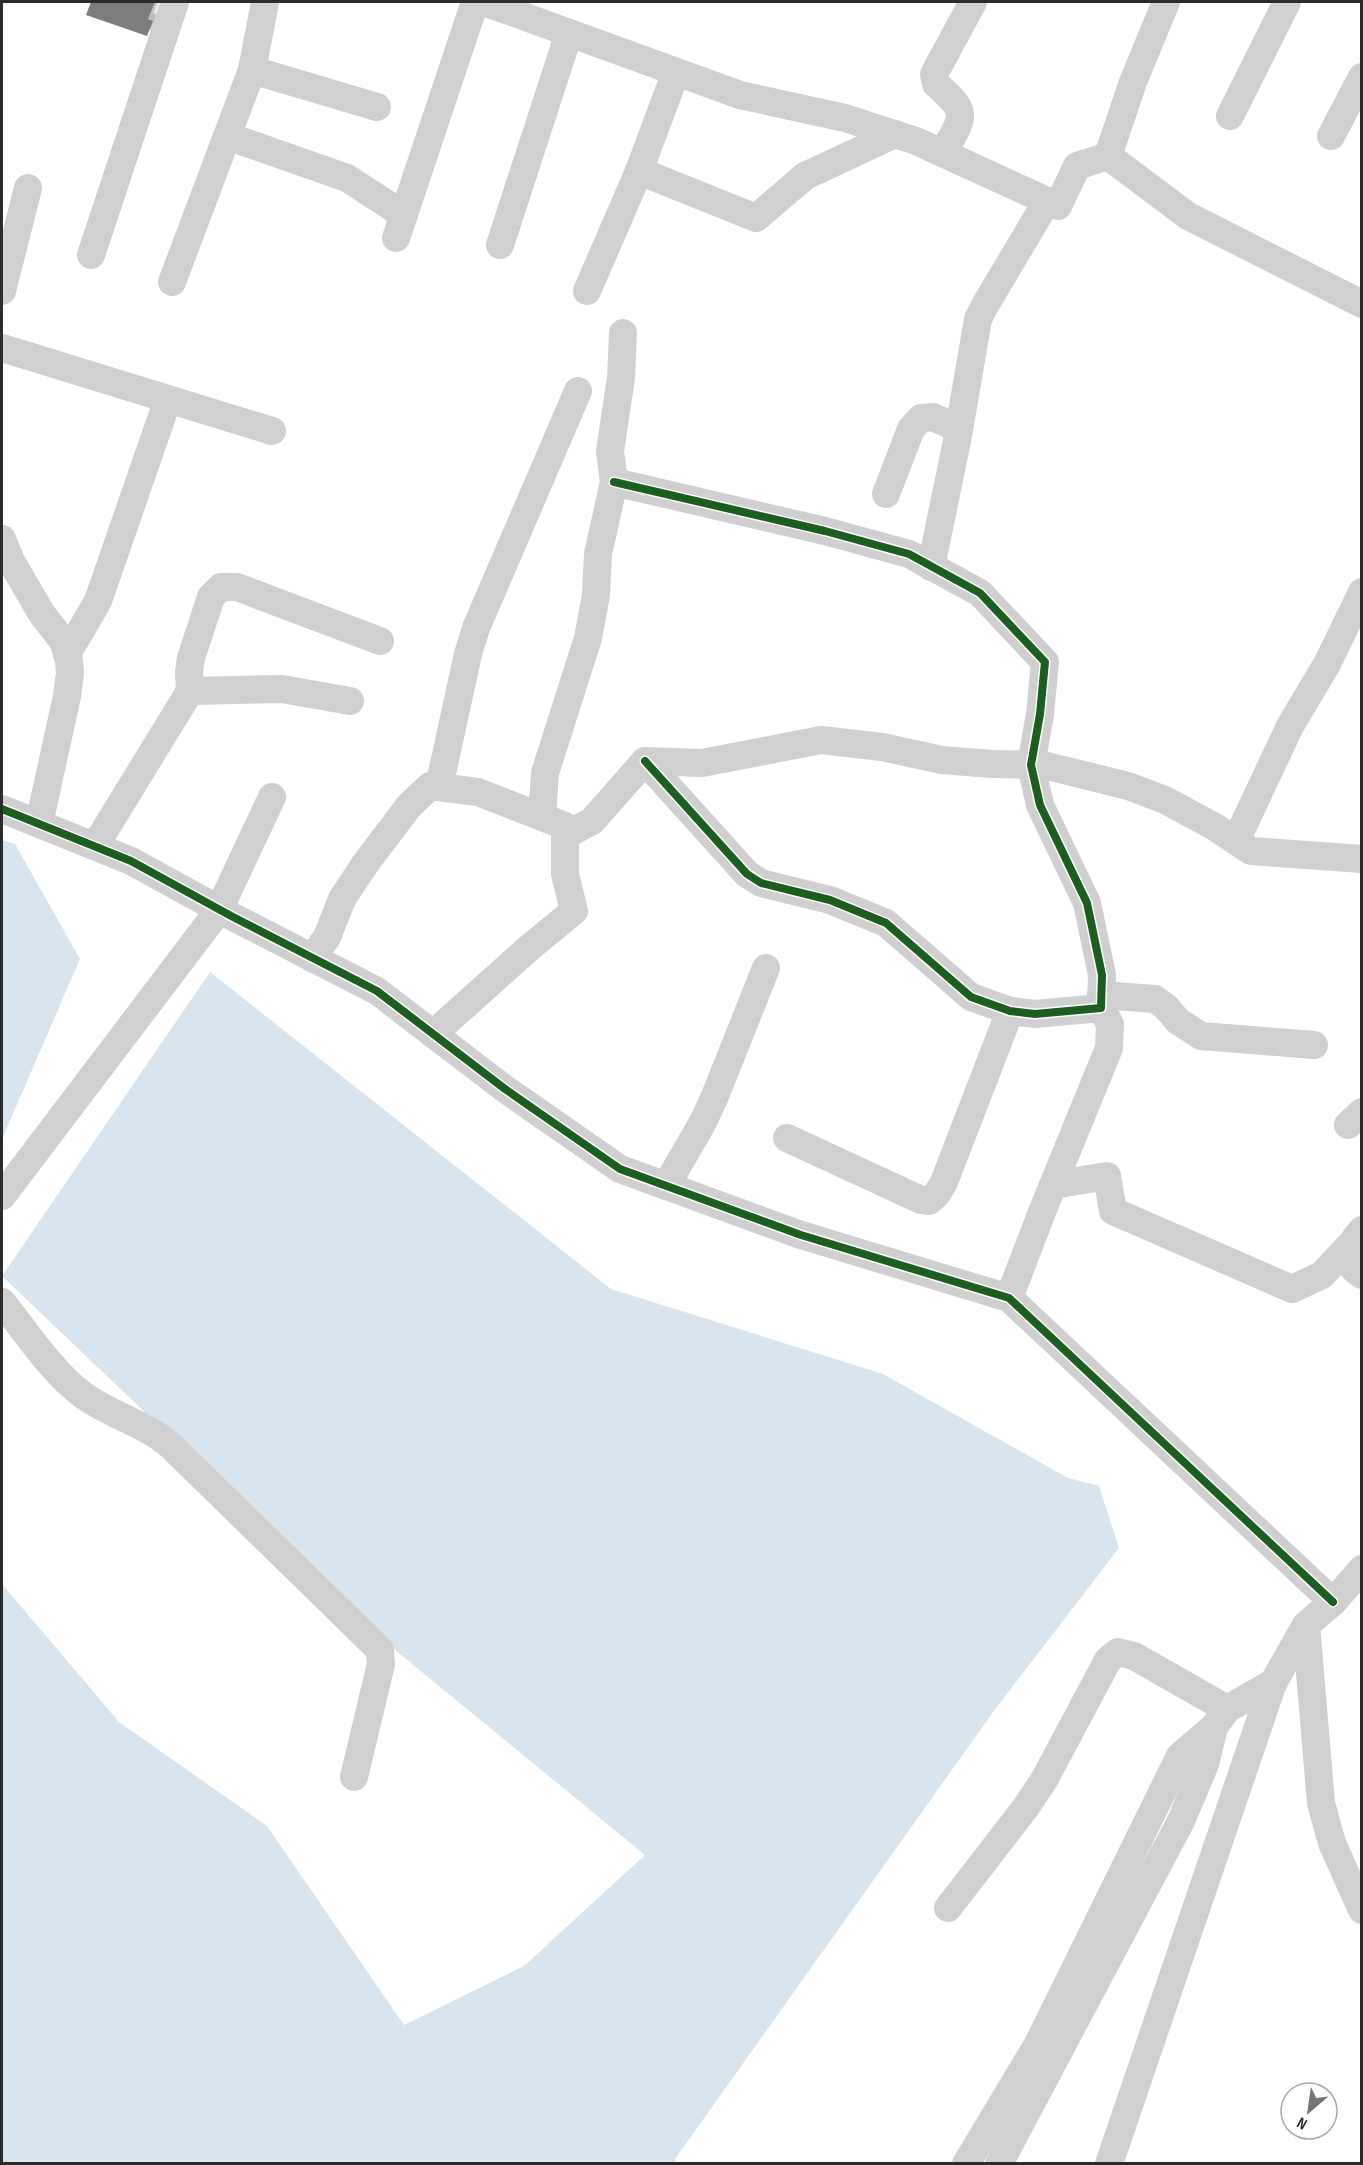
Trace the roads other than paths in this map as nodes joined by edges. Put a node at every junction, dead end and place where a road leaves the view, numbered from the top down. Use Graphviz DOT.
graph roads {
  1 [pos="175,2"];
  2 [pos="265,2"];
  3 [pos="475,2"];
  4 [pos="484,2"];
  5 [pos="973,2"];
  6 [pos="1166,2"];
  7 [pos="1287,2"];
  8 [pos="570,33"];
  9 [pos="252,70"];
  10 [pos="676,72"];
  11 [pos="1362,77"];
  12 [pos="377,107"];
  13 [pos="1230,117"];
  14 [pos="895,134"];
  15 [pos="227,136"];
  16 [pos="1331,136"];
  17 [pos="943,153"];
  18 [pos="1108,156"];
  19 [pos="639,171"];
  20 [pos="28,188"];
  21 [pos="1047,201"];
  22 [pos="500,245"];
  23 [pos="91,255"];
  24 [pos="172,282"];
  25 [pos="2,291"];
  26 [pos="587,291"];
  27 [pos="1362,304"];
  28 [pos="623,333"];
  29 [pos="2,348"];
  30 [pos="578,391"];
  31 [pos="168,399"];
  32 [pos="959,429"];
  33 [pos="272,431"];
  34 [pos="614,482"];
  35 [pos="886,494"];
  36 [pos="2,539"];
  37 [pos="931,567"];
  38 [pos="1362,592"];
  39 [pos="380,641"];
  40 [pos="67,654"];
  41 [pos="190,691"];
  42 [pos="350,701"];
  43 [pos="645,761"];
  44 [pos="1031,765"];
  45 [pos="439,787"];
  46 [pos="272,797"];
  47 [pos="5,810"];
  48 [pos="542,817"];
  49 [pos="39,824"];
  50 [pos="566,835"];
  51 [pos="1236,841"];
  52 [pos="95,846"];
  53 [pos="1362,859"];
  54 [pos="219,910"];
  55 [pos="312,958"];
  56 [pos="766,968"];
  57 [pos="1101,1001"];
  58 [pos="1010,1011"];
  59 [pos="433,1034"];
  60 [pos="1314,1045"];
  61 [pos="787,1138"];
  62 [pos="1053,1185"];
  63 [pos="666,1186"];
  64 [pos="2,1196"];
  65 [pos="1355,1238"];
  66 [pos="1362,1275"];
  67 [pos="1009,1298"];
  68 [pos="2,1302"];
  69 [pos="1362,1569"];
  70 [pos="1333,1602"];
  71 [pos="1306,1625"];
  72 [pos="1273,1683"];
  73 [pos="1221,1718"];
  74 [pos="354,1777"];
  75 [pos="948,1908"];
  76 [pos="1362,1910"];
  77 [pos="1124,2119"];
  78 [pos="966,2163"];
  79 [pos="999,2163"];
  80 [pos="1109,2163"];
  81 [pos="1118,2163"];
  1 -- 23 [label="street"];
  2 -- 9 [label="street"];
  3 -- 15 [label="street"];
  4 -- 8 [label="street"];
  5 -- 17 [label="street"];
  6 -- 18 [label="street"];
  7 -- 13 [label="street"];
  8 -- 10 [label="street"];
  8 -- 22 [label="street"];
  9 -- 12 [label="street"];
  9 -- 15 [label="street"];
  10 -- 14 [label="street"];
  10 -- 19 [label="street"];
  11 -- 16 [label="street"];
  14 -- 17 [label="street"];
  14 -- 19 [label="street"];
  15 -- 24 [label="street"];
  17 -- 21 [label="street"];
  18 -- 21 [label="street"];
  18 -- 27 [label="street"];
  19 -- 26 [label="street"];
  20 -- 25 [label="street"];
  21 -- 32 [label="street"];
  28 -- 34 [label="street"];
  29 -- 31 [label="street"];
  30 -- 45 [label="street"];
  31 -- 33 [label="street"];
  31 -- 40 [label="street"];
  32 -- 35 [label="street"];
  32 -- 37 [label="street"];
  34 -- 37 [label="street"];
  34 -- 48 [label="street"];
  36 -- 40 [label="street"];
  37 -- 44 [label="street"];
  38 -- 51 [label="street"];
  39 -- 41 [label="street"];
  40 -- 49 [label="street"];
  41 -- 42 [label="street"];
  41 -- 52 [label="street"];
  43 -- 44 [label="street"];
  43 -- 50 [label="street"];
  43 -- 58 [label="street"];
  44 -- 51 [label="street"];
  44 -- 57 [label="street"];
  45 -- 48 [label="street"];
  45 -- 55 [label="street"];
  46 -- 54 [label="street"];
  47 -- 49 [label="street"];
  48 -- 50 [label="street"];
  49 -- 52 [label="street"];
  50 -- 59 [label="street"];
  51 -- 53 [label="street"];
  52 -- 54 [label="street"];
  54 -- 55 [label="street"];
  54 -- 64 [label="street"];
  55 -- 59 [label="street"];
  56 -- 63 [label="street"];
  57 -- 58 [label="street"];
  57 -- 60 [label="street"];
  57 -- 62 [label="street"];
  58 -- 61 [label="street"];
  59 -- 63 [label="street"];
  62 -- 65 [label="street"];
  62 -- 67 [label="street"];
  63 -- 67 [label="street"];
  65 -- 66 [label="street"];
  67 -- 70 [label="street"];
  68 -- 74 [label="street"];
  69 -- 70 [label="street"];
  70 -- 71 [label="street"];
  71 -- 72 [label="street"];
  71 -- 76 [label="street"];
  72 -- 73 [label="street"];
  72 -- 77 [label="street"];
  73 -- 75 [label="street"];
  73 -- 78 [label="street"];
  73 -- 79 [label="street"];
  77 -- 80 [label="street"];
  77 -- 81 [label="street"];
}
